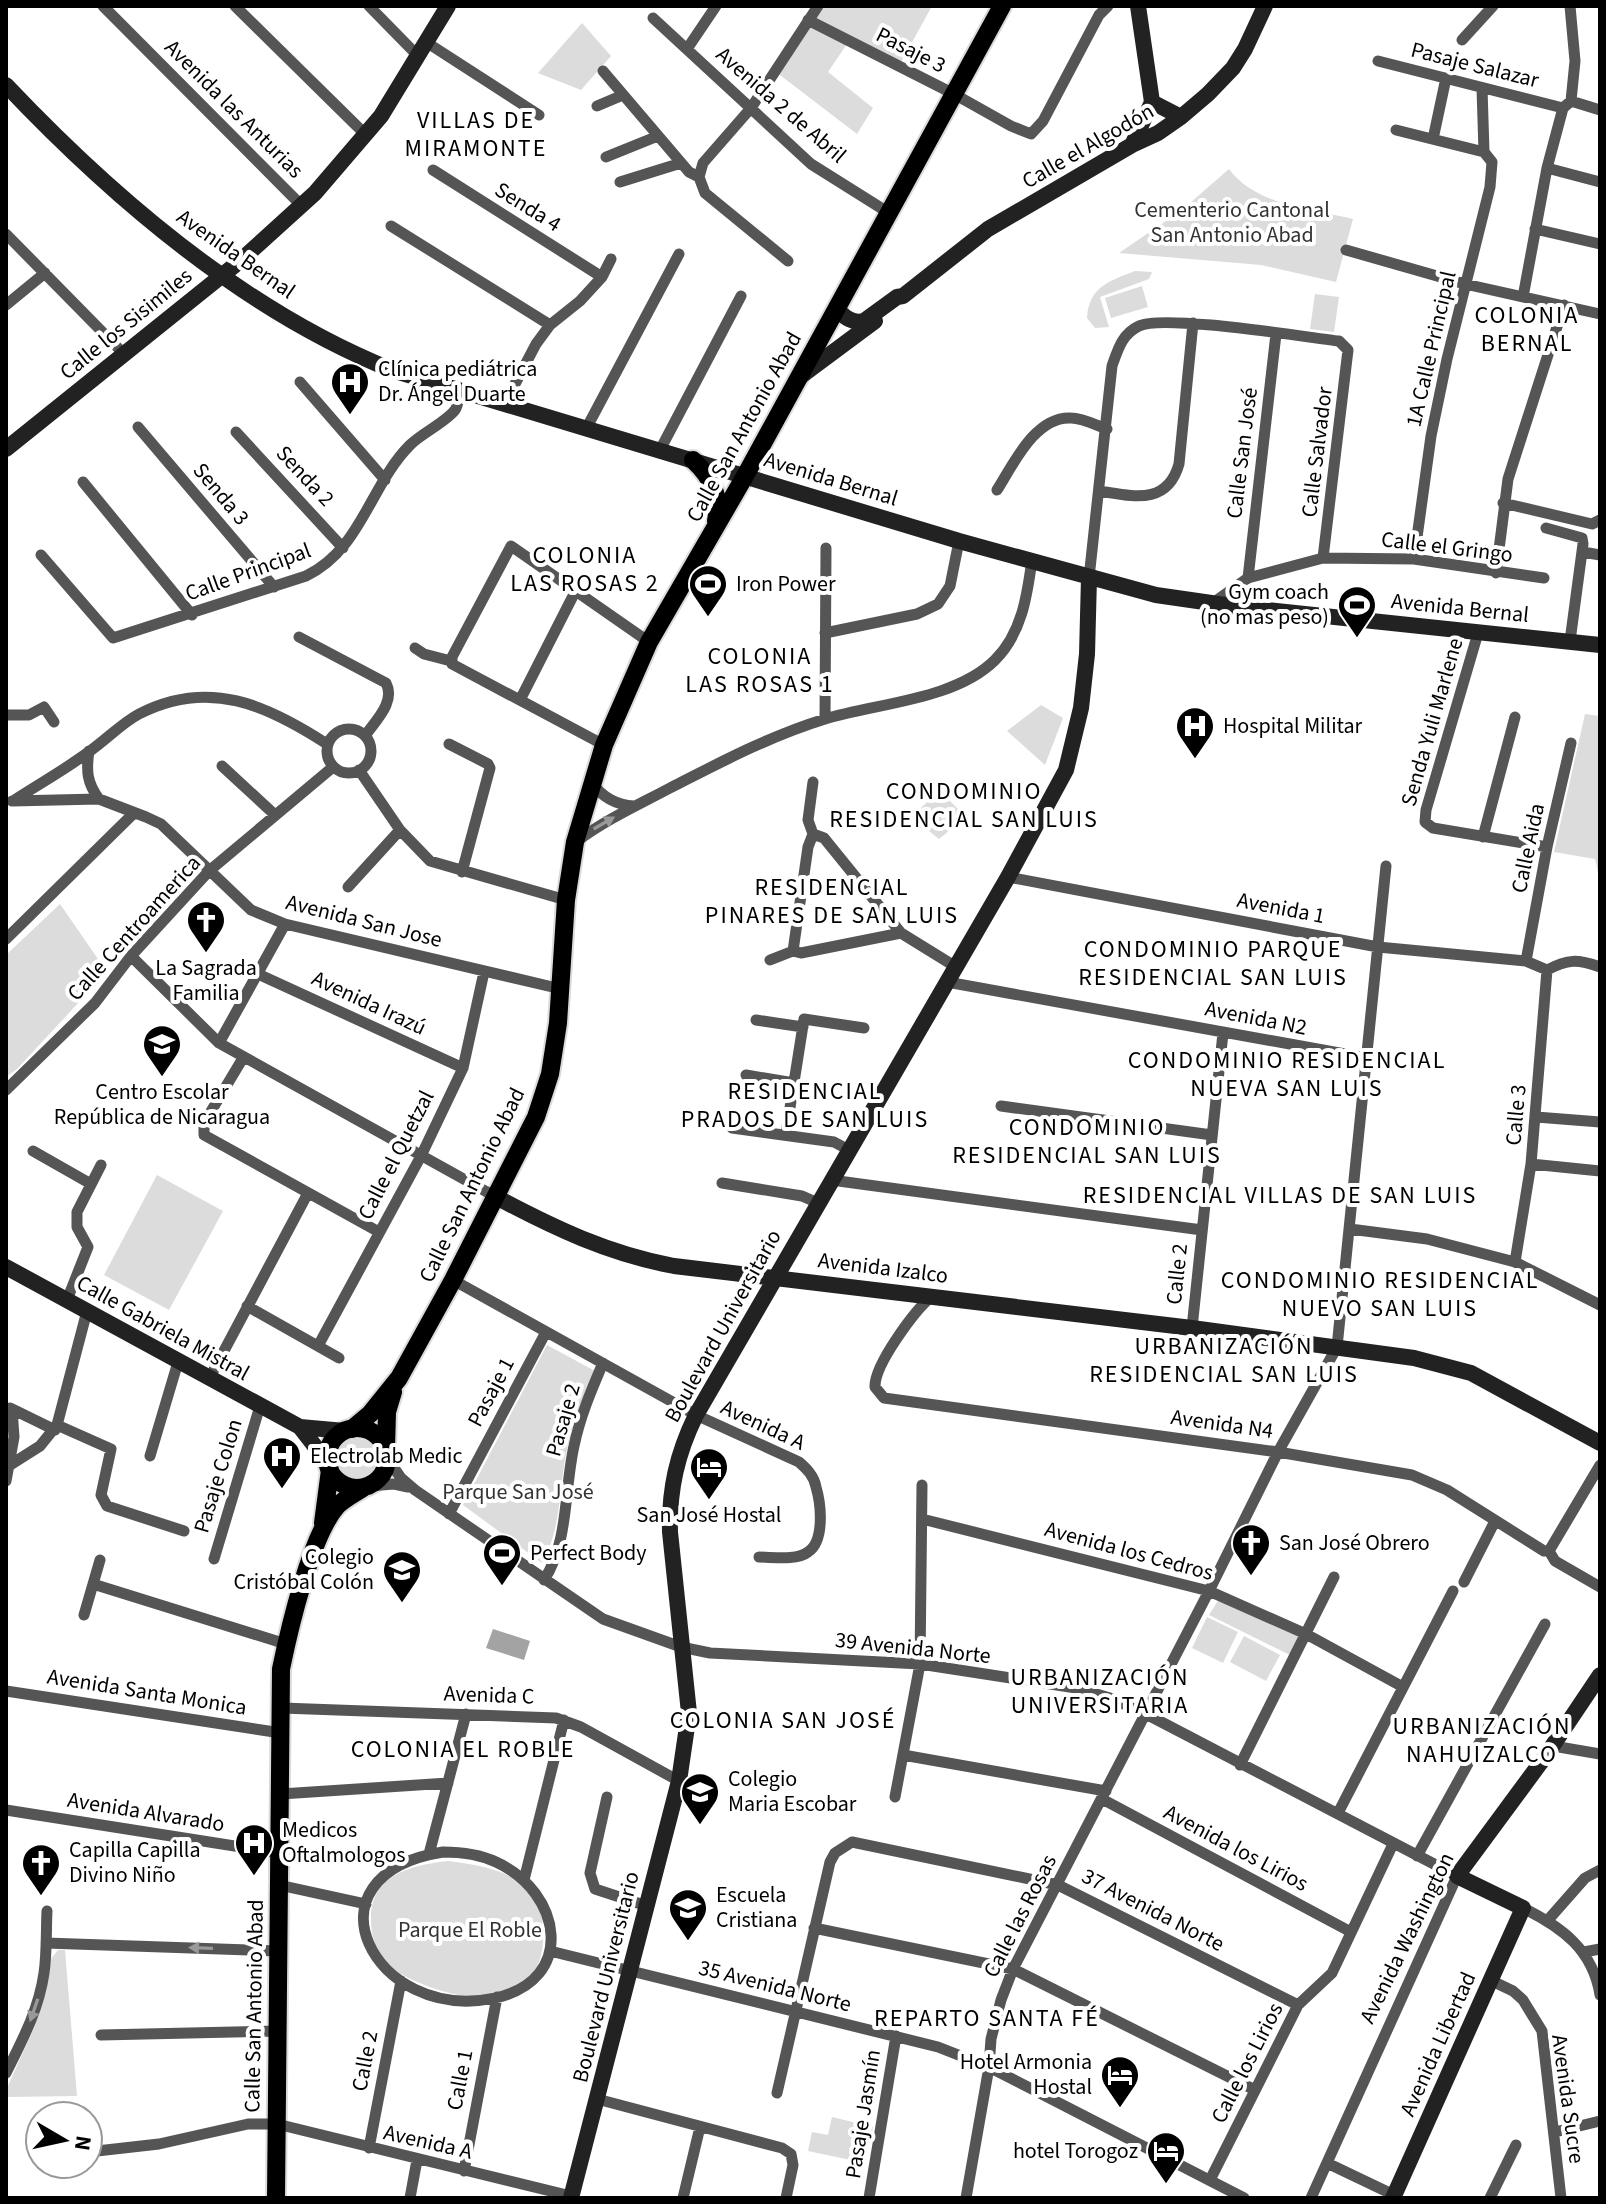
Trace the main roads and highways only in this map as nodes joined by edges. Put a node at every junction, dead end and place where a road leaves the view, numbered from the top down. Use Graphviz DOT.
graph roads {
  1 [pos="1002,6"];
  2 [pos="693,460"];
  3 [pos="715,528"];
  4 [pos="399,1378"];
  5 [pos="348,1430"];
  6 [pos="387,1454"];
  7 [pos="329,1467"];
  8 [pos="366,1487"];
  9 [pos="322,1533"];
  10 [pos="276,2198"];
  1 -- 3 [label="main road, Calle San Antonio Abad"];
  2 -- 3 [label="main road"];
  3 -- 4 [label="main road, Calle San Antonio Abad"];
  4 -- 5 [label="main road, Calle San Antonio Abad"];
  4 -- 6 [label="main road, Calle San Antonio Abad"];
  5 -- 6 [label="main road"];
  5 -- 7 [label="main road"];
  6 -- 8 [label="main road"];
  7 -- 8 [label="main road"];
  7 -- 9 [label="main road, Calle San Antonio Abad"];
  8 -- 9 [label="main road, Calle San Antonio Abad"];
  9 -- 10 [label="main road, Calle San Antonio Abad"];
}
